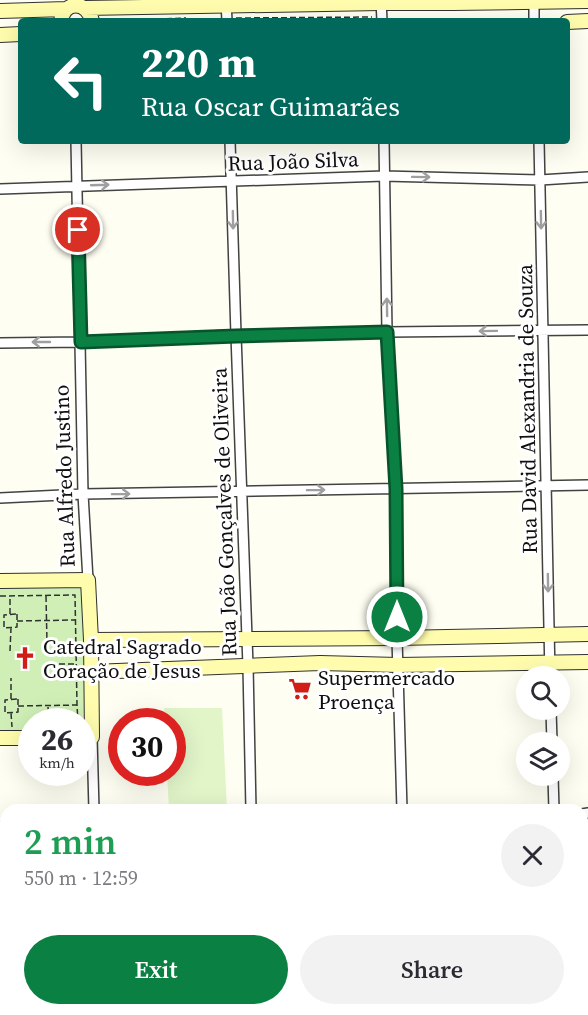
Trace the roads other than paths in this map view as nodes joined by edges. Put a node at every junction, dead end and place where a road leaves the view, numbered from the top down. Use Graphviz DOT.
graph roads {
  1 [pos="534,1"];
  2 [pos="588,1"];
  3 [pos="453,2"];
  4 [pos="382,10"];
  5 [pos="0,11"];
  6 [pos="76,11"];
  7 [pos="226,11"];
  8 [pos="534,18"];
  9 [pos="588,21"];
  10 [pos="570,22"];
  11 [pos="18,34"];
  12 [pos="0,35"];
  13 [pos="76,144"];
  14 [pos="231,144"];
  15 [pos="384,144"];
  16 [pos="539,144"];
  17 [pos="384,176"];
  18 [pos="588,177"];
  19 [pos="540,180"];
  20 [pos="232,181"];
  21 [pos="77,185"];
  22 [pos="0,189"];
  23 [pos="543,330"];
  24 [pos="588,330"];
  25 [pos="387,332"];
  26 [pos="236,336"];
  27 [pos="0,342"];
  28 [pos="81,342"];
  29 [pos="588,484"];
  30 [pos="546,486"];
  31 [pos="396,489"];
  32 [pos="241,492"];
  33 [pos="83,494"];
  34 [pos="0,498"];
  35 [pos="88,580"];
  36 [pos="0,581"];
  37 [pos="588,634"];
  38 [pos="549,635"];
  39 [pos="397,638"];
  40 [pos="246,639"];
  41 [pos="91,640"];
  42 [pos="550,662"];
  43 [pos="588,662"];
  44 [pos="398,665"];
  45 [pos="248,666"];
  46 [pos="550,666"];
  47 [pos="92,672"];
  48 [pos="89,708"];
  49 [pos="0,738"];
  50 [pos="18,738"];
  51 [pos="92,786"];
  52 [pos="553,786"];
  53 [pos="93,804"];
  54 [pos="251,804"];
  55 [pos="402,804"];
  56 [pos="554,804"];
  1 -- 2 [label="main road"];
  1 -- 3 [label="main road"];
  1 -- 8 [label="street"];
  3 -- 4 [label="main road"];
  4 -- 7 [label="main road"];
  5 -- 6 [label="main road"];
  6 -- 7 [label="main road"];
  9 -- 10 [label="main road"];
  11 -- 12 [label="main road"];
  13 -- 21 [label="street, Rua Alfredo Justino"];
  14 -- 20 [label="street, Rua João Gonçalves de Oliveira"];
  15 -- 17 [label="street"];
  16 -- 19 [label="street, Rua David Alexandria de Souza"];
  17 -- 19 [label="street, Rua João Silva, one-way"];
  17 -- 20 [label="street, Rua João Silva"];
  25 -- 17 [label="street, one-way"];
  18 -- 19 [label="street, Rua João Silva"];
  19 -- 23 [label="street, Rua David Alexandria de Souza, one-way"];
  21 -- 20 [label="street, Rua João Silva, one-way"];
  20 -- 26 [label="street, Rua João Gonçalves de Oliveira, one-way"];
  21 -- 22 [label="street, Rua João Silva"];
  21 -- 28 [label="street, Rua Alfredo Justino"];
  23 -- 24 [label="street"];
  23 -- 25 [label="street, one-way"];
  23 -- 30 [label="street, Rua David Alexandria de Souza"];
  25 -- 26 [label="street"];
  25 -- 31 [label="street"];
  26 -- 28 [label="street"];
  26 -- 32 [label="street, Rua João Gonçalves de Oliveira"];
  28 -- 27 [label="street, one-way"];
  28 -- 33 [label="street, Rua Alfredo Justino"];
  29 -- 30 [label="street"];
  30 -- 31 [label="street"];
  30 -- 38 [label="street, Rua David Alexandria de Souza, one-way"];
  32 -- 31 [label="street, one-way"];
  31 -- 39 [label="street"];
  33 -- 32 [label="street, one-way"];
  32 -- 40 [label="street, Rua João Gonçalves de Oliveira"];
  33 -- 34 [label="street"];
  33 -- 35 [label="street, Rua Alfredo Justino"];
  35 -- 36 [label="main road"];
  35 -- 41 [label="main road, Rua Alfredo Justino"];
  37 -- 38 [label="main road"];
  38 -- 39 [label="main road"];
  38 -- 42 [label="street, Rua David Alexandria de Souza"];
  39 -- 40 [label="main road"];
  39 -- 44 [label="street"];
  40 -- 41 [label="main road"];
  40 -- 45 [label="street, Rua João Gonçalves de Oliveira"];
  41 -- 47 [label="main road, Rua Alfredo Justino"];
  42 -- 43 [label="main road"];
  42 -- 44 [label="main road"];
  42 -- 46 [label="street, Rua David Alexandria de Souza"];
  44 -- 45 [label="main road"];
  44 -- 55 [label="street"];
  45 -- 47 [label="main road"];
  45 -- 54 [label="street, Rua João Gonçalves de Oliveira"];
  47 -- 48 [label="main road, Rua Alfredo Justino"];
  49 -- 50 [label="main road"];
  51 -- 53 [label="street, Rua Alfredo Justino"];
  52 -- 56 [label="street"];
}
